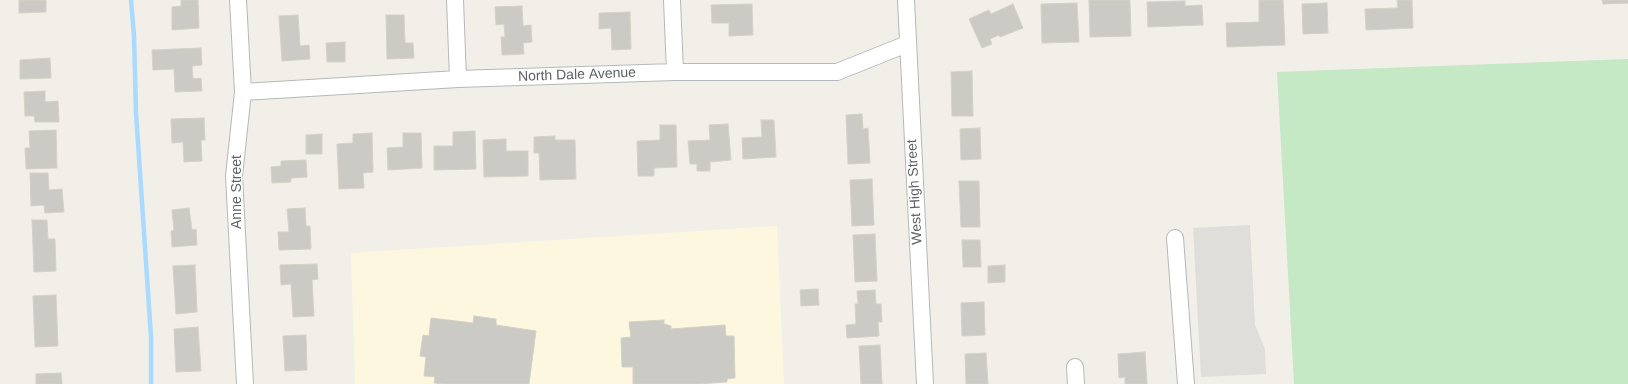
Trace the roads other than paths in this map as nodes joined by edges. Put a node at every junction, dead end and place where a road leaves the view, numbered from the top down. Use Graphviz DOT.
graph roads {
  1 [pos="238,0"];
  2 [pos="455,0"];
  3 [pos="672,0"];
  4 [pos="906,0"];
  5 [pos="907,44"];
  6 [pos="675,72"];
  7 [pos="458,79"];
  8 [pos="242,92"];
  9 [pos="1175,238"];
  10 [pos="1075,367"];
  11 [pos="245,384"];
  12 [pos="925,384"];
  13 [pos="1076,384"];
  14 [pos="1186,384"];
  1 -- 8 [label="street, Anne Street"];
  2 -- 7 [label="street"];
  3 -- 6 [label="street"];
  4 -- 5 [label="street, West High Street"];
  5 -- 6 [label="street, North Dale Avenue"];
  5 -- 12 [label="street, West High Street"];
  6 -- 7 [label="street, North Dale Avenue"];
  7 -- 8 [label="street, North Dale Avenue"];
  8 -- 11 [label="street, Anne Street"];
  9 -- 14 [label="street"];
  10 -- 13 [label="street"];
}
